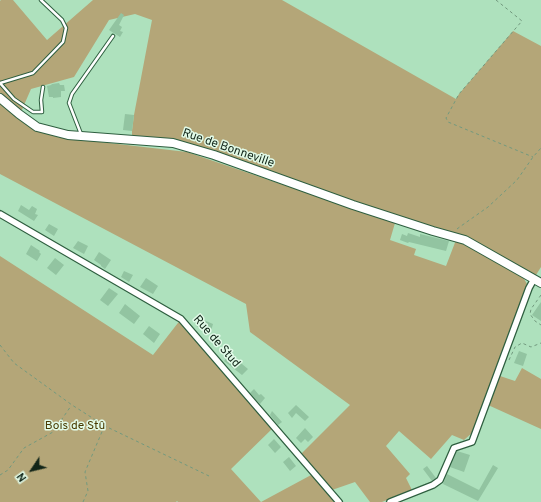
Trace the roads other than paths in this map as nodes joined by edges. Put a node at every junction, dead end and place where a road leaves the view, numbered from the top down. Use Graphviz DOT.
graph roads {
  1 [pos="41,0"];
  2 [pos="113,36"];
  3 [pos="0,83"];
  4 [pos="43,87"];
  5 [pos="0,98"];
  6 [pos="82,136"];
  7 [pos="0,214"];
  8 [pos="538,281"];
  9 [pos="339,502"];
  10 [pos="390,502"];
  1 -- 3 [label="lane"];
  2 -- 6 [label="lane"];
  3 -- 4 [label="lane"];
  5 -- 6 [label="street, Rue de Bonneville"];
  6 -- 8 [label="street, Rue de Bonneville"];
  7 -- 9 [label="street, Rue de Stud"];
  8 -- 10 [label="street"];
}
